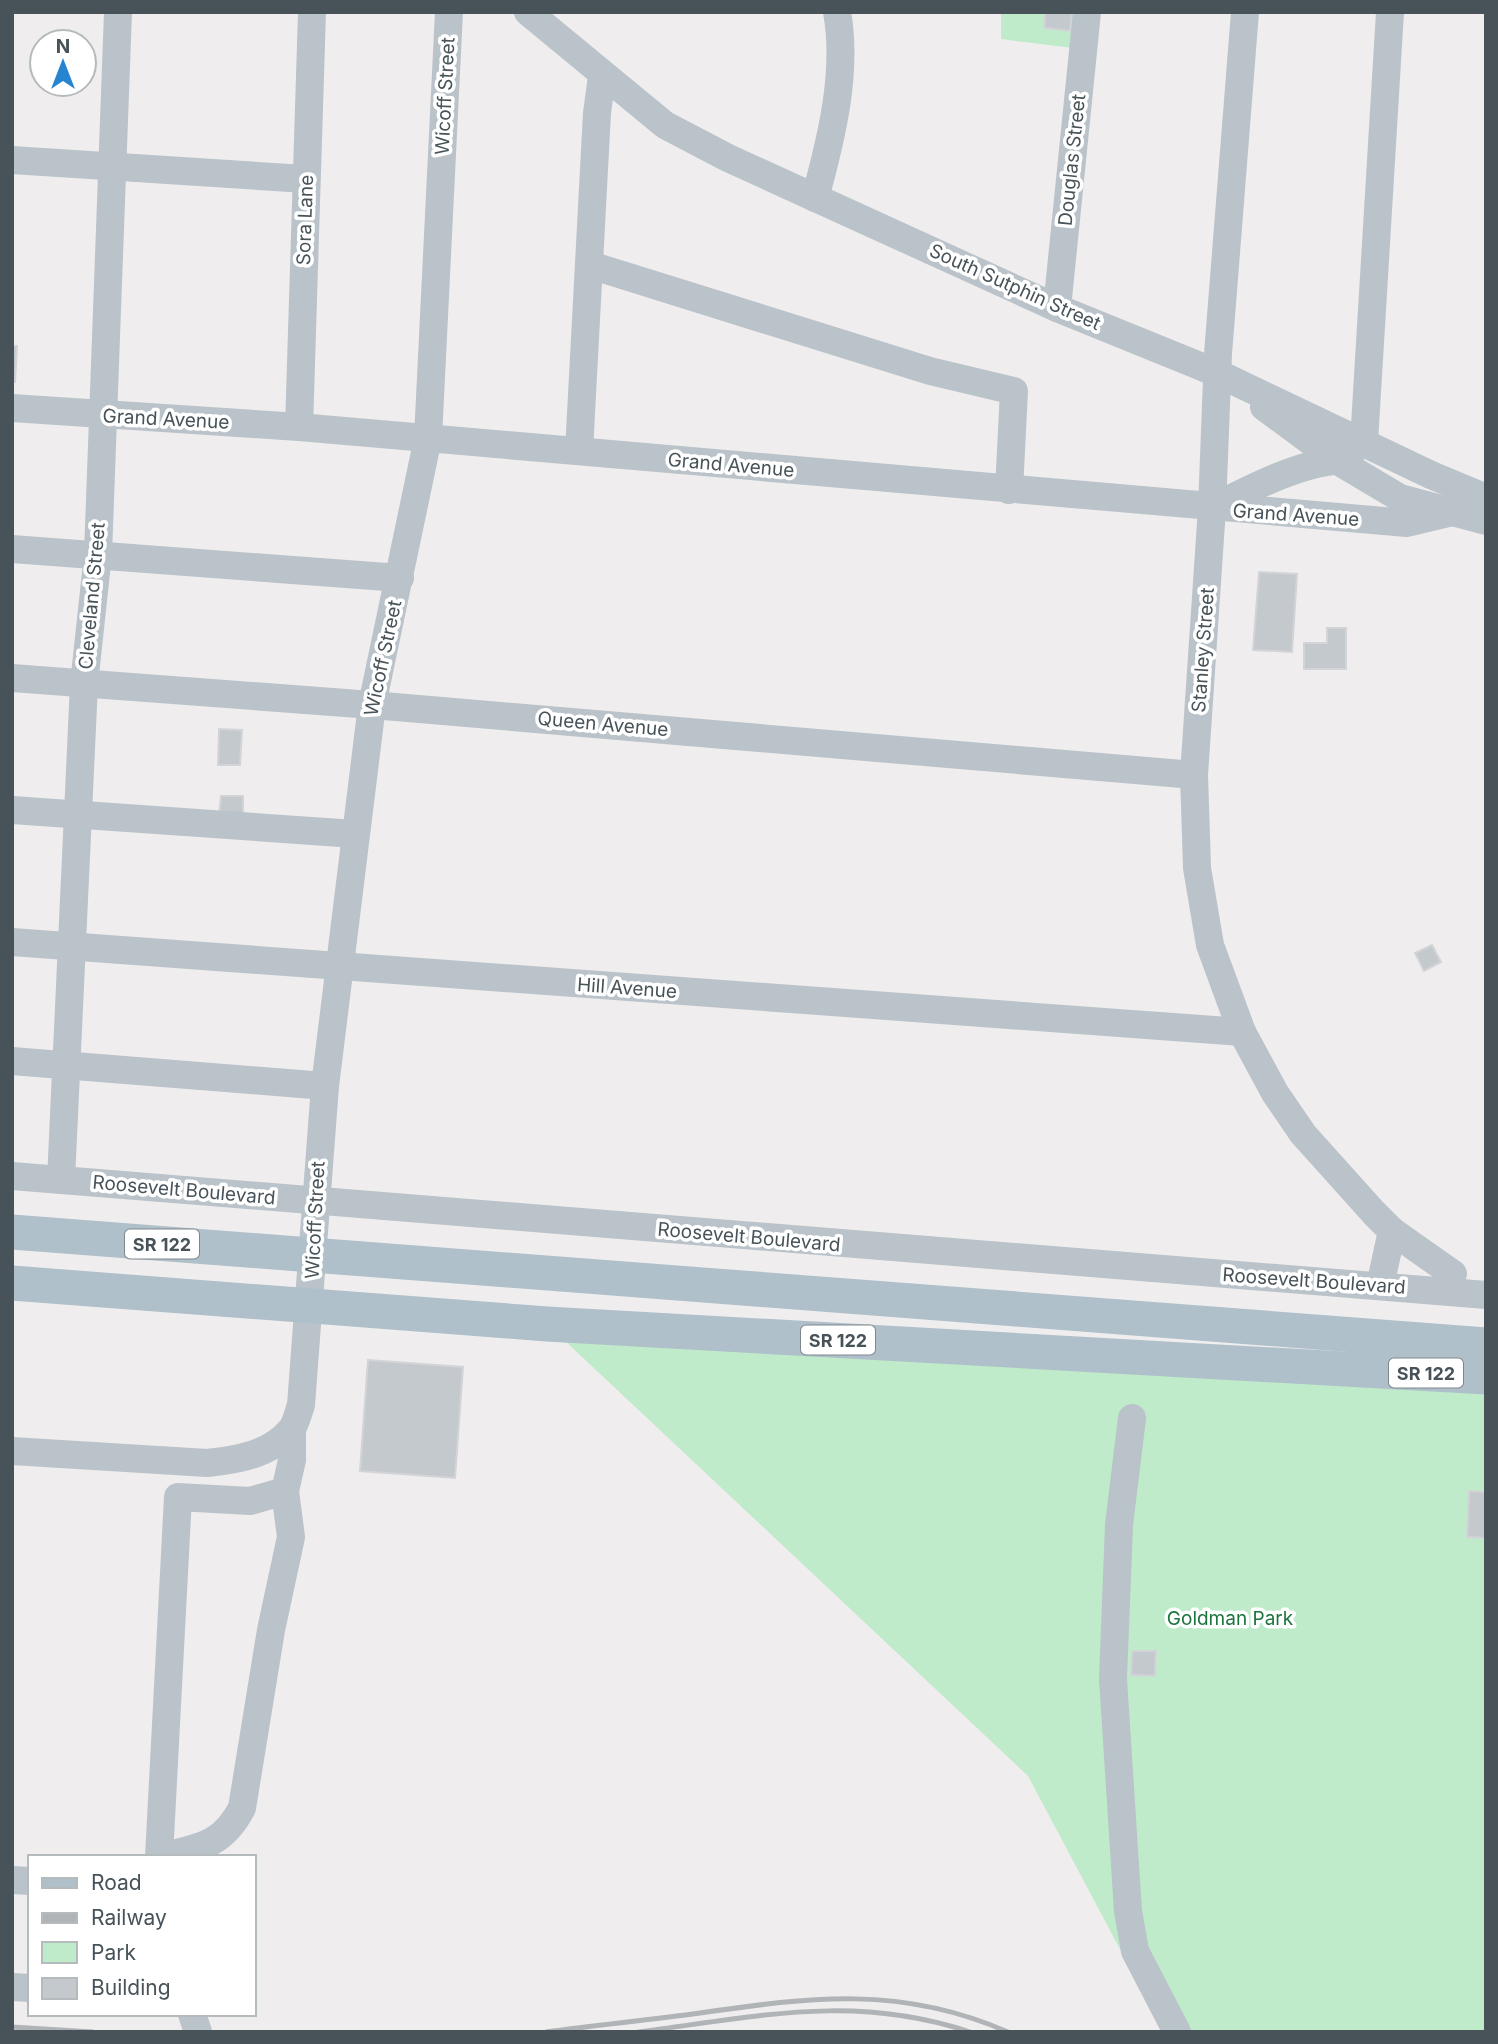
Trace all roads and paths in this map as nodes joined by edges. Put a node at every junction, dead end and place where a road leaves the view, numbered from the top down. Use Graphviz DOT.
graph roads {
  1 [pos="118,12"];
  2 [pos="312,12"];
  3 [pos="449,12"];
  4 [pos="528,12"];
  5 [pos="837,12"];
  6 [pos="1087,12"];
  7 [pos="1245,12"];
  8 [pos="1390,12"];
  9 [pos="603,76"];
  10 [pos="12,160"];
  11 [pos="113,167"];
  12 [pos="306,178"];
  13 [pos="815,198"];
  14 [pos="590,265"];
  15 [pos="1057,308"];
  16 [pos="1217,373"];
  17 [pos="12,408"];
  18 [pos="103,416"];
  19 [pos="299,427"];
  20 [pos="428,438"];
  21 [pos="1364,442"];
  22 [pos="579,451"];
  23 [pos="1390,453"];
  24 [pos="1336,460"];
  25 [pos="1009,490"];
  26 [pos="1486,498"];
  27 [pos="1212,508"];
  28 [pos="1449,513"];
  29 [pos="1486,521"];
  30 [pos="12,549"];
  31 [pos="98,554"];
  32 [pos="400,578"];
  33 [pos="12,678"];
  34 [pos="84,684"];
  35 [pos="372,705"];
  36 [pos="1194,775"];
  37 [pos="12,810"];
  38 [pos="79,815"];
  39 [pos="355,834"];
  40 [pos="12,942"];
  41 [pos="72,946"];
  42 [pos="341,967"];
  43 [pos="1242,1032"];
  44 [pos="12,1061"];
  45 [pos="66,1065"];
  46 [pos="324,1086"];
  47 [pos="12,1176"];
  48 [pos="61,1180"];
  49 [pos="315,1201"];
  50 [pos="1392,1231"];
  51 [pos="12,1232"];
  52 [pos="313,1256"];
  53 [pos="1453,1274"];
  54 [pos="12,1283"];
  55 [pos="1380,1286"];
  56 [pos="1486,1295"];
  57 [pos="310,1303"];
  58 [pos="1486,1345"];
  59 [pos="1486,1377"];
  60 [pos="1132,1418"];
  61 [pos="292,1430"];
  62 [pos="12,1451"];
  63 [pos="285,1491"];
  64 [pos="160,1855"];
  65 [pos="168,1855"];
  66 [pos="1177,2032"];
  1 -- 11 [label="street, Cleveland Street"];
  2 -- 12 [label="street, Sora Lane"];
  3 -- 20 [label="street, Wicoff Street"];
  4 -- 9 [label="street, South Sutphin Street"];
  5 -- 13 [label="street"];
  6 -- 15 [label="street, Douglas Street"];
  7 -- 16 [label="street, Stanley Street"];
  8 -- 21 [label="street"];
  9 -- 13 [label="street, South Sutphin Street"];
  9 -- 14 [label="street"];
  10 -- 11 [label="street"];
  11 -- 12 [label="street"];
  11 -- 18 [label="street, Cleveland Street"];
  12 -- 19 [label="street, Sora Lane"];
  13 -- 15 [label="street, South Sutphin Street"];
  14 -- 22 [label="street"];
  14 -- 25 [label="street"];
  15 -- 16 [label="street, South Sutphin Street"];
  16 -- 21 [label="street, South Sutphin Street"];
  16 -- 24 [label="street, South Sutphin Street"];
  16 -- 27 [label="street, Stanley Street"];
  17 -- 18 [label="street, Grand Avenue"];
  18 -- 19 [label="street, Grand Avenue"];
  18 -- 31 [label="street, Cleveland Street"];
  19 -- 20 [label="street, Grand Avenue"];
  20 -- 22 [label="street, Grand Avenue"];
  20 -- 32 [label="street, Wicoff Street"];
  21 -- 23 [label="street, South Sutphin Street"];
  22 -- 25 [label="street, Grand Avenue"];
  23 -- 24 [label="street"];
  23 -- 26 [label="street, South Sutphin Street"];
  24 -- 27 [label="street"];
  24 -- 28 [label="street, South Sutphin Street"];
  25 -- 27 [label="street, Grand Avenue"];
  27 -- 28 [label="street, Grand Avenue"];
  27 -- 36 [label="street, Stanley Street"];
  28 -- 29 [label="street, South Sutphin Street"];
  30 -- 31 [label="street"];
  31 -- 32 [label="street"];
  31 -- 34 [label="street, Cleveland Street"];
  32 -- 35 [label="street, Wicoff Street"];
  33 -- 34 [label="street, Queen Avenue"];
  34 -- 35 [label="street, Queen Avenue"];
  34 -- 38 [label="street, Cleveland Street"];
  35 -- 36 [label="street, Queen Avenue"];
  35 -- 39 [label="street, Wicoff Street"];
  36 -- 43 [label="street, Stanley Street"];
  37 -- 38 [label="street"];
  38 -- 39 [label="street"];
  38 -- 41 [label="street, Cleveland Street"];
  39 -- 42 [label="street, Wicoff Street"];
  40 -- 41 [label="street, Hill Avenue"];
  41 -- 42 [label="street, Hill Avenue"];
  41 -- 45 [label="street, Cleveland Street"];
  42 -- 43 [label="street, Hill Avenue"];
  42 -- 46 [label="street, Wicoff Street"];
  43 -- 50 [label="street, Stanley Street"];
  44 -- 45 [label="street"];
  45 -- 46 [label="street"];
  45 -- 48 [label="street, Cleveland Street"];
  46 -- 49 [label="street, Wicoff Street"];
  47 -- 48 [label="street, Roosevelt Boulevard"];
  48 -- 49 [label="street, Roosevelt Boulevard"];
  49 -- 52 [label="street, Wicoff Street"];
  49 -- 55 [label="street, Roosevelt Boulevard"];
  50 -- 53 [label="street, Stanley Street"];
  50 -- 55 [label="street"];
  51 -- 52 [label="main road, SR 122"];
  52 -- 57 [label="street, Wicoff Street"];
  52 -- 58 [label="main road, SR 122"];
  54 -- 57 [label="main road, SR 122"];
  55 -- 56 [label="street, Roosevelt Boulevard"];
  57 -- 59 [label="main road, SR 122"];
  57 -- 61 [label="street, Wicoff Street"];
  60 -- 66 [label="street"];
  61 -- 62 [label="street"];
  61 -- 63 [label="street, Wicoff Street"];
  63 -- 64 [label="street"];
  63 -- 65 [label="street, Wicoff Street"];
}
